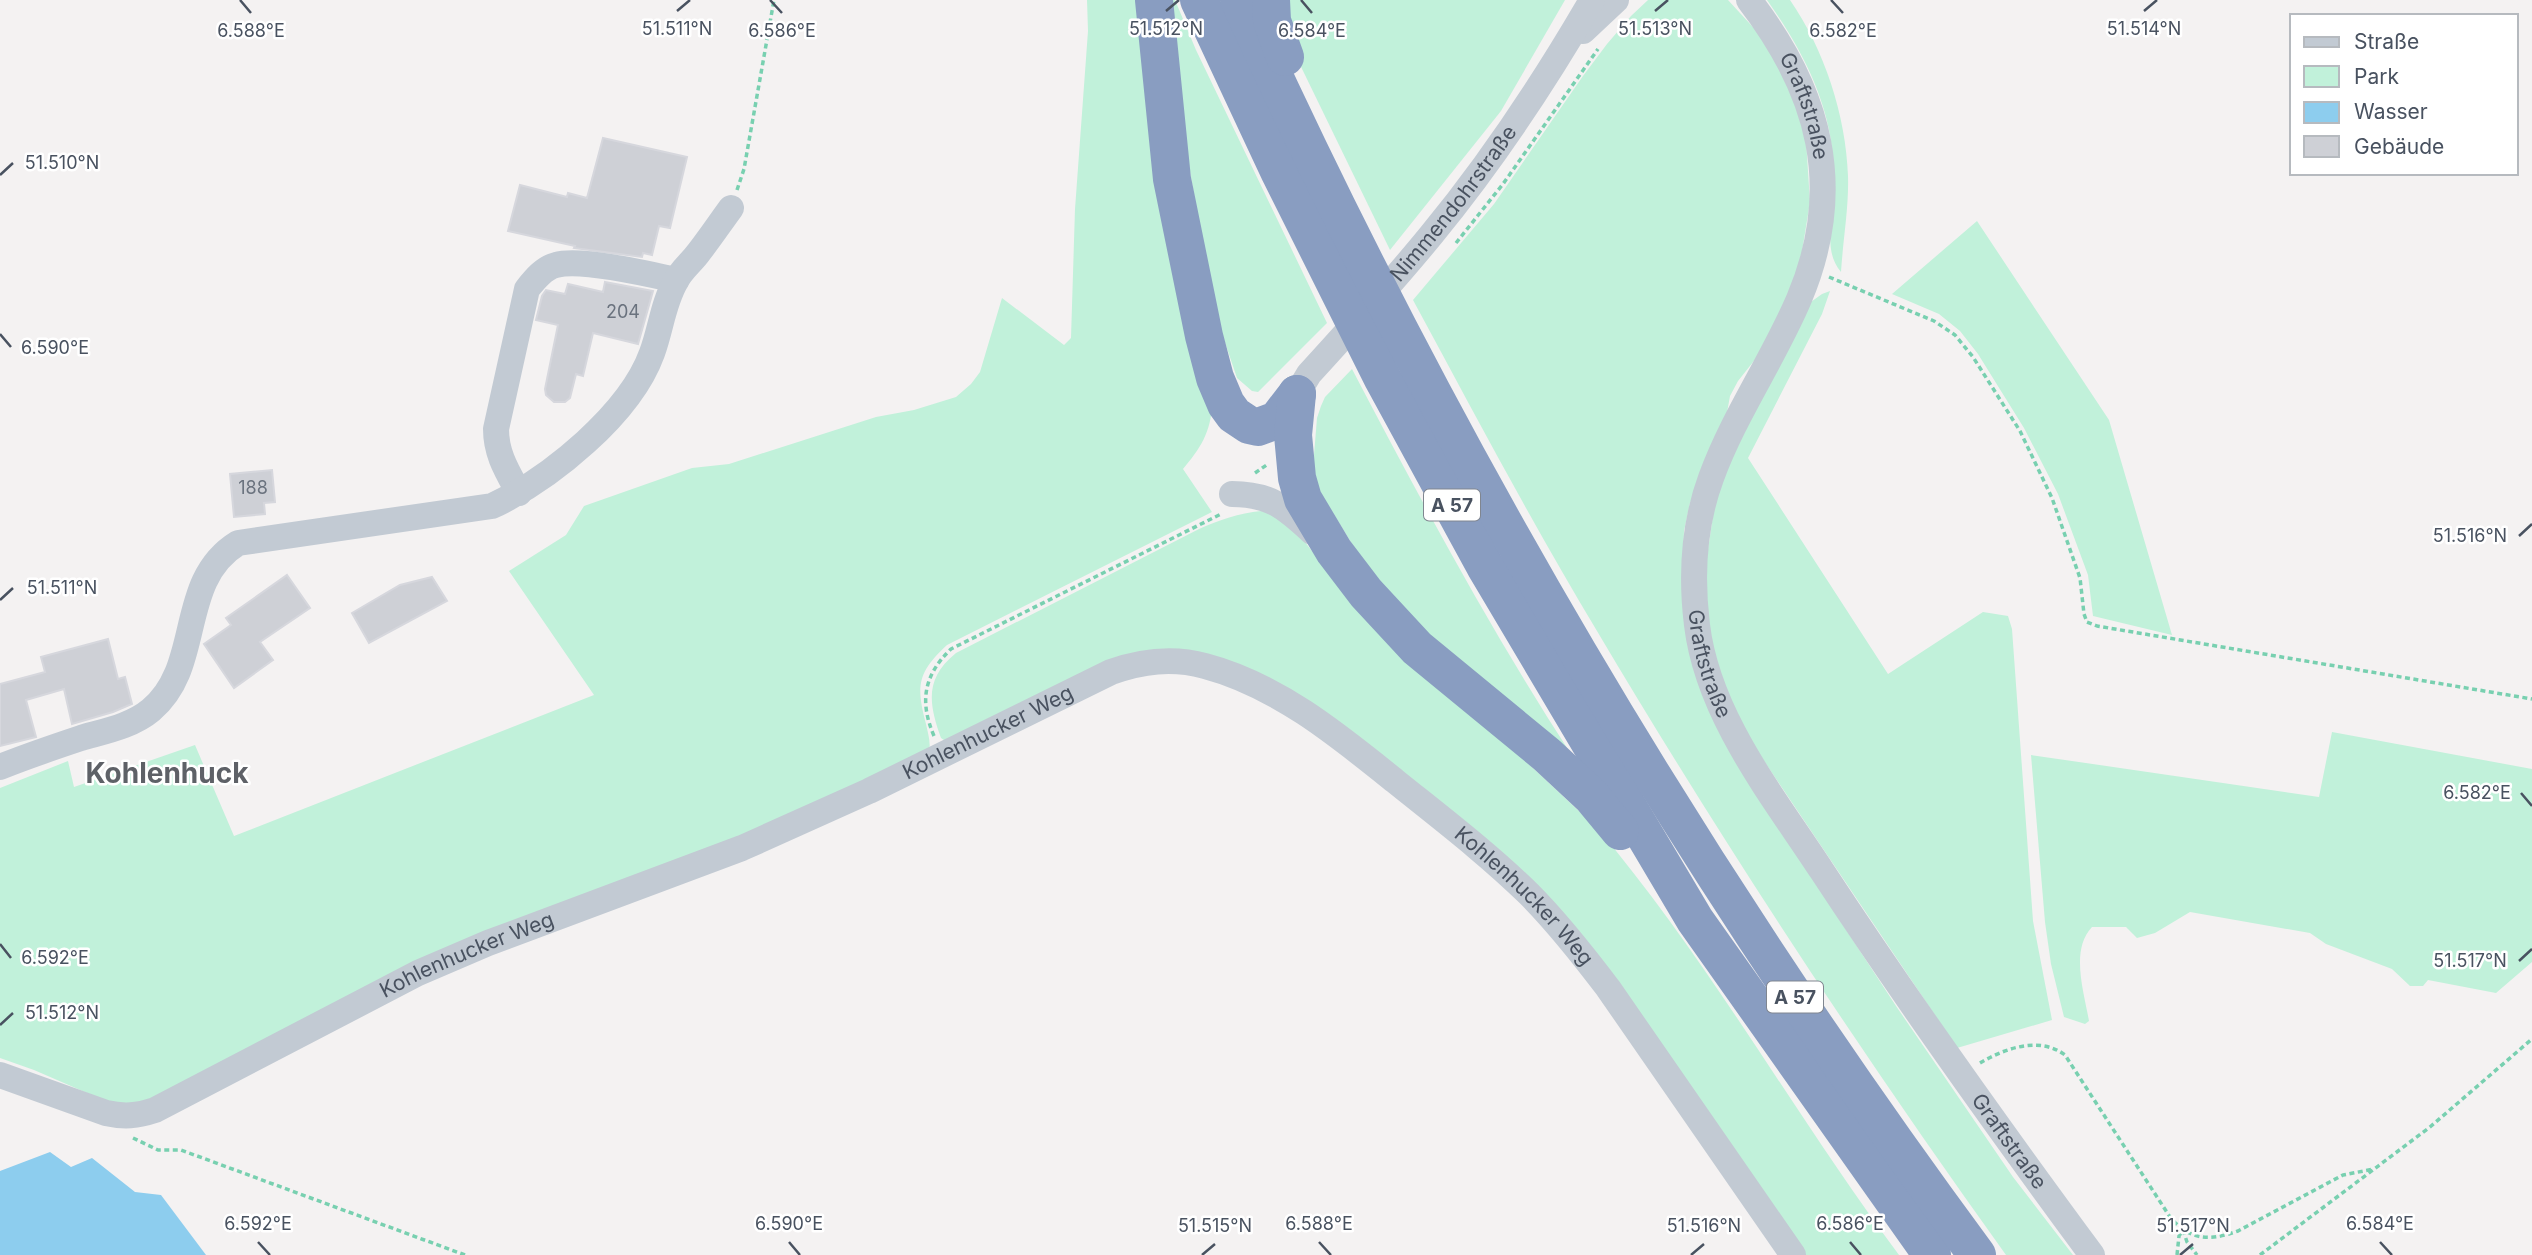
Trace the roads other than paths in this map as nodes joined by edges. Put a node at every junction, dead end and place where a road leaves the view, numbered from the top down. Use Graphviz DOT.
graph roads {
  1 [pos="1154,0"];
  2 [pos="1199,0"];
  3 [pos="1239,0"];
  4 [pos="1271,0"];
  5 [pos="1592,0"];
  6 [pos="1616,0"];
  7 [pos="1749,0"];
  8 [pos="1557,57"];
  9 [pos="1318,170"];
  10 [pos="731,208"];
  11 [pos="676,280"];
  12 [pos="1307,380"];
  13 [pos="519,493"];
  14 [pos="1228,503"];
  15 [pos="1334,551"];
  16 [pos="0,767"];
  17 [pos="1743,988"];
  18 [pos="0,1075"];
  19 [pos="1793,1255"];
  20 [pos="1932,1255"];
  21 [pos="1977,1255"];
  22 [pos="2092,1255"];
  1 -- 12 [label="highway"];
  2 -- 17 [label="highway, A 57"];
  3 -- 9 [label="highway, A 57"];
  4 -- 9 [label="highway"];
  5 -- 8 [label="street, Nimmendohrstraße"];
  6 -- 8 [label="street"];
  7 -- 22 [label="street, Graftstraße"];
  8 -- 12 [label="street, Nimmendohrstraße"];
  9 -- 21 [label="highway, A 57"];
  10 -- 11 [label="street"];
  11 -- 13 [label="street"];
  11 -- 13 [label="street"];
  12 -- 15 [label="highway"];
  13 -- 16 [label="street"];
  14 -- 15 [label="street"];
  15 -- 17 [label="highway"];
  17 -- 20 [label="highway, A 57"];
  18 -- 19 [label="street, Kohlenhucker Weg"];
}
